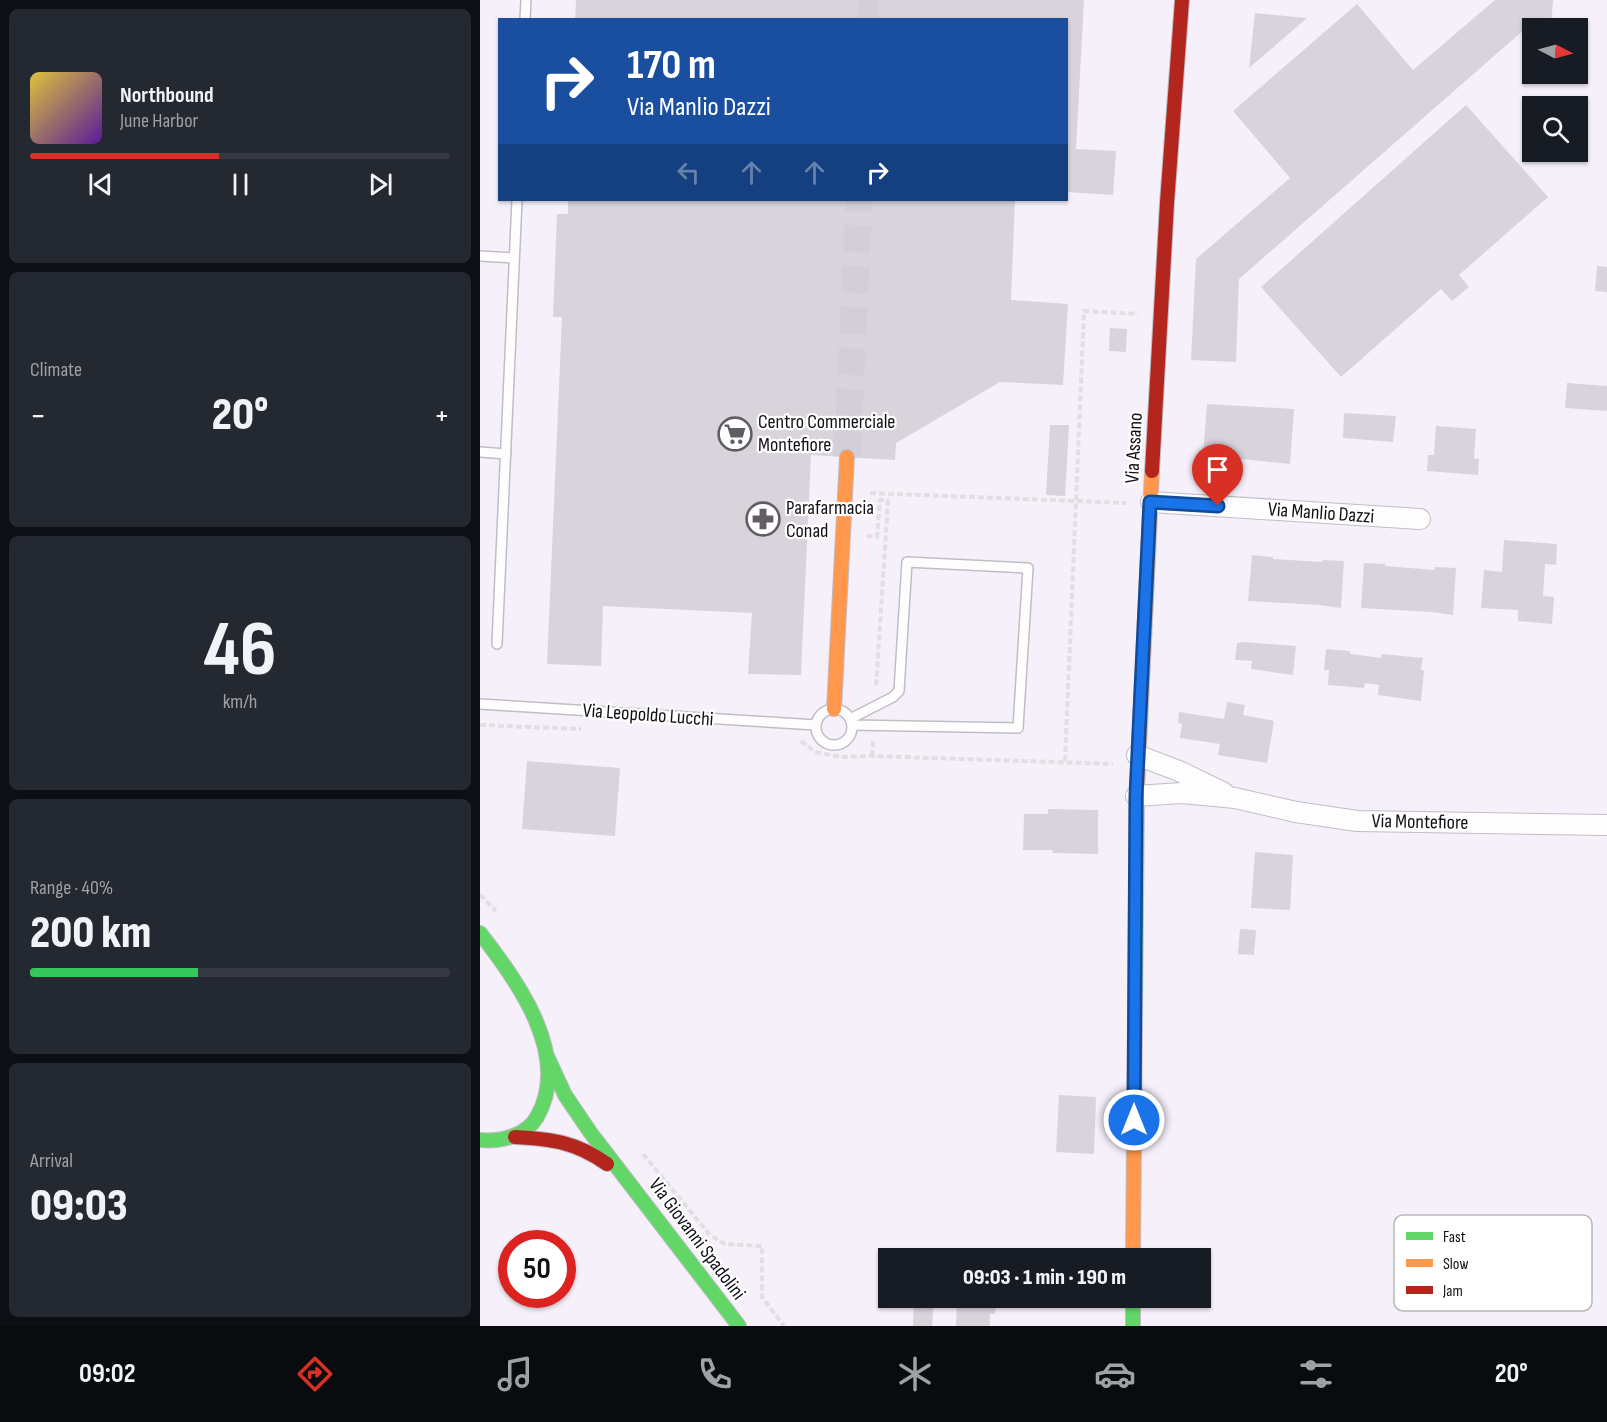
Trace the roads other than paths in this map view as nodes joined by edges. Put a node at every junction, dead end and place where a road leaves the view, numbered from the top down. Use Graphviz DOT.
graph roads {
  1 [pos="526,0"];
  2 [pos="1182,0"];
  3 [pos="525,18"];
  4 [pos="517,201"];
  5 [pos="480,256"];
  6 [pos="514,258"];
  7 [pos="480,452"];
  8 [pos="506,454"];
  9 [pos="846,458"];
  10 [pos="1150,502"];
  11 [pos="1420,519"];
  12 [pos="497,644"];
  13 [pos="480,704"];
  14 [pos="834,709"];
  15 [pos="851,722"];
  16 [pos="816,725"];
  17 [pos="1137,755"];
  18 [pos="1136,796"];
  19 [pos="1235,798"];
  20 [pos="1607,825"];
  21 [pos="480,933"];
  22 [pos="547,1056"];
  23 [pos="515,1137"];
  24 [pos="480,1140"];
  25 [pos="624,1175"];
  26 [pos="1134,1248"];
  27 [pos="1133,1308"];
  28 [pos="739,1326"];
  29 [pos="1133,1326"];
  1 -- 3 [label="lane"];
  2 -- 10 [label="main road, Via Assano"];
  4 -- 6 [label="lane"];
  5 -- 6 [label="lane"];
  6 -- 8 [label="lane"];
  7 -- 8 [label="lane"];
  8 -- 12 [label="lane"];
  9 -- 14 [label="main road"];
  10 -- 11 [label="street, Via Manlio Dazzi"];
  10 -- 17 [label="main road, Via Assano"];
  13 -- 16 [label="lane, Via Leopoldo Lucchi"];
  14 -- 15 [label="lane"];
  14 -- 16 [label="lane"];
  15 -- 15 [label="lane"];
  15 -- 16 [label="lane"];
  17 -- 18 [label="main road, Via Assano"];
  17 -- 19 [label="street, Via Montefiore"];
  18 -- 19 [label="street, Via Montefiore"];
  18 -- 26 [label="main road, Via Assano"];
  19 -- 20 [label="street, Via Montefiore"];
  21 -- 22 [label="main road"];
  22 -- 23 [label="main road"];
  22 -- 25 [label="main road, Via Giovanni Spadolini"];
  23 -- 24 [label="main road, Via Giovanni Spadolini"];
  23 -- 25 [label="main road, Via Giovanni Spadolini"];
  25 -- 28 [label="main road, Via Giovanni Spadolini"];
  27 -- 29 [label="main road"];
}
